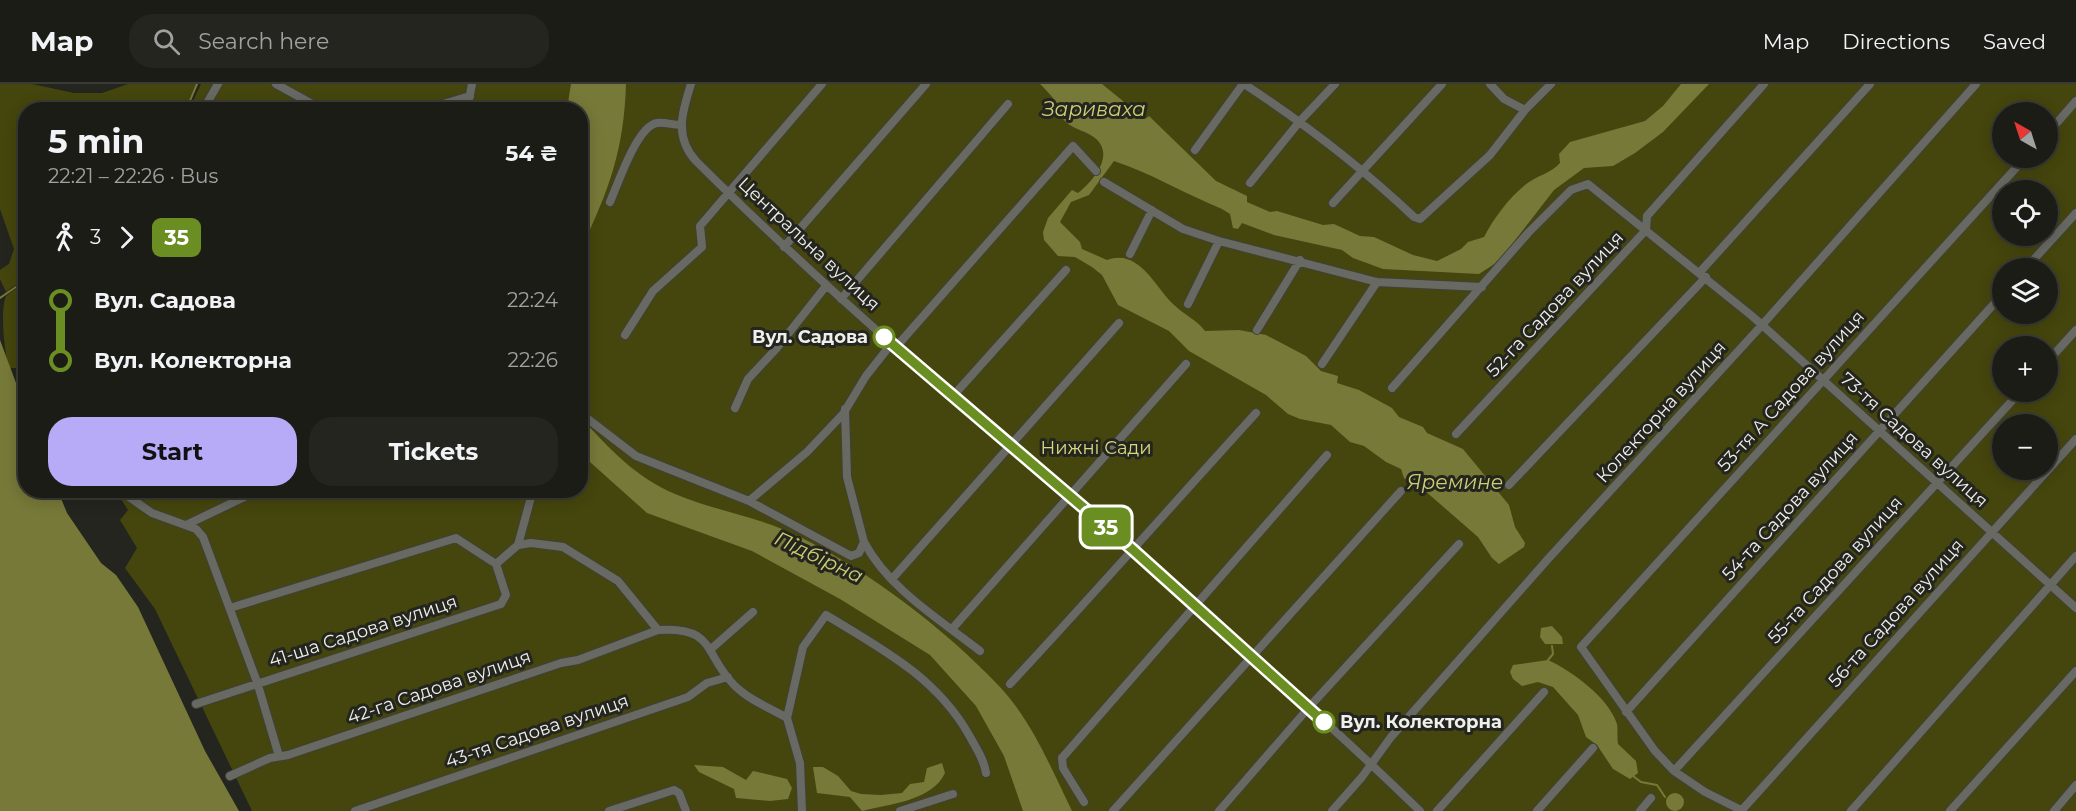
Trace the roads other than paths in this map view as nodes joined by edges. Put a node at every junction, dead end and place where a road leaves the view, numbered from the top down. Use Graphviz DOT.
graph roads {
  1 [pos="218,84"];
  2 [pos="276,84"];
  3 [pos="472,84"];
  4 [pos="691,84"];
  5 [pos="822,84"];
  6 [pos="926,84"];
  7 [pos="1244,84"];
  8 [pos="1335,84"];
  9 [pos="1442,84"];
  10 [pos="1490,84"];
  11 [pos="1551,84"];
  12 [pos="1764,84"];
  13 [pos="1870,84"];
  14 [pos="1976,84"];
  15 [pos="470,96"];
  16 [pos="2076,101"];
  17 [pos="208,102"];
  18 [pos="309,102"];
  19 [pos="450,102"];
  20 [pos="469,102"];
  21 [pos="1008,104"];
  22 [pos="1525,110"];
  23 [pos="1300,121"];
  24 [pos="2058,122"];
  25 [pos="681,125"];
  26 [pos="1195,150"];
  27 [pos="2016,168"];
  28 [pos="1363,169"];
  29 [pos="1096,171"];
  30 [pos="1104,182"];
  31 [pos="1250,183"];
  32 [pos="728,192"];
  33 [pos="610,202"];
  34 [pos="1333,202"];
  35 [pos="1152,210"];
  36 [pos="2076,213"];
  37 [pos="1646,230"];
  38 [pos="1219,241"];
  39 [pos="784,247"];
  40 [pos="1130,254"];
  41 [pos="2035,258"];
  42 [pos="1300,260"];
  43 [pos="1066,270"];
  44 [pos="1703,275"];
  45 [pos="1377,282"];
  46 [pos="826,286"];
  47 [pos="1482,287"];
  48 [pos="841,299"];
  49 [pos="1188,304"];
  50 [pos="1992,306"];
  51 [pos="1119,323"];
  52 [pos="1762,324"];
  53 [pos="1257,330"];
  54 [pos="2076,330"];
  55 [pos="625,335"];
  56 [pos="894,345"];
  57 [pos="2058,350"];
  58 [pos="1186,364"];
  59 [pos="1322,364"];
  60 [pos="1822,380"];
  61 [pos="1392,388"];
  62 [pos="953,396"];
  63 [pos="2011,402"];
  64 [pos="735,408"];
  65 [pos="845,409"];
  66 [pos="1256,413"];
  67 [pos="588,419"];
  68 [pos="1879,433"];
  69 [pos="1456,434"];
  70 [pos="2076,439"];
  71 [pos="1009,446"];
  72 [pos="1327,455"];
  73 [pos="1937,483"];
  74 [pos="1509,485"];
  75 [pos="1401,491"];
  76 [pos="1068,496"];
  77 [pos="130,498"];
  78 [pos="242,498"];
  79 [pos="531,498"];
  80 [pos="749,501"];
  81 [pos="186,525"];
  82 [pos="1991,532"];
  83 [pos="1459,544"];
  84 [pos="518,545"];
  85 [pos="865,545"];
  86 [pos="1132,549"];
  87 [pos="2076,556"];
  88 [pos="496,564"];
  89 [pos="892,579"];
  90 [pos="2050,585"];
  91 [pos="1194,604"];
  92 [pos="230,608"];
  93 [pos="2076,608"];
  94 [pos="753,612"];
  95 [pos="952,629"];
  96 [pos="658,630"];
  97 [pos="711,649"];
  98 [pos="980,651"];
  99 [pos="1250,656"];
  100 [pos="2076,671"];
  101 [pos="728,677"];
  102 [pos="257,682"];
  103 [pos="1010,684"];
  104 [pos="1544,692"];
  105 [pos="196,704"];
  106 [pos="1308,708"];
  107 [pos="1626,712"];
  108 [pos="787,718"];
  109 [pos="1593,748"];
  110 [pos="279,756"];
  111 [pos="1371,764"];
  112 [pos="1674,771"];
  113 [pos="986,773"];
  114 [pos="230,776"];
  115 [pos="2076,785"];
  116 [pos="953,794"];
  117 [pos="1651,798"];
  118 [pos="1084,802"];
  119 [pos="355,811"];
  120 [pos="609,811"];
  121 [pos="686,811"];
  122 [pos="802,811"];
  123 [pos="900,811"];
  124 [pos="1113,811"];
  125 [pos="1219,811"];
  126 [pos="1332,811"];
  127 [pos="1420,811"];
  128 [pos="1437,811"];
  129 [pos="1537,811"];
  130 [pos="1640,811"];
  131 [pos="1743,811"];
  132 [pos="1851,811"];
  133 [pos="1950,811"];
  134 [pos="2054,811"];
  1 -- 17 [label="street"];
  2 -- 18 [label="street"];
  3 -- 15 [label="street"];
  4 -- 25 [label="street, Центральна вулиця"];
  5 -- 32 [label="street"];
  6 -- 39 [label="street"];
  7 -- 23 [label="street"];
  7 -- 26 [label="street"];
  8 -- 23 [label="street"];
  9 -- 28 [label="street"];
  10 -- 22 [label="street"];
  11 -- 22 [label="street"];
  12 -- 37 [label="street, 52-га Садова вулиця"];
  13 -- 44 [label="street"];
  14 -- 52 [label="street, Колекторна вулиця"];
  15 -- 19 [label="street"];
  15 -- 20 [label="street"];
  16 -- 24 [label="street"];
  21 -- 48 [label="street"];
  22 -- 28 [label="street"];
  23 -- 28 [label="street"];
  23 -- 31 [label="street"];
  25 -- 32 [label="street, Центральна вулиця"];
  25 -- 33 [label="street"];
  27 -- 60 [label="street, 53-тя А Садова вулиця"];
  28 -- 34 [label="street"];
  29 -- 56 [label="street"];
  30 -- 35 [label="street"];
  32 -- 39 [label="street, Центральна вулиця"];
  32 -- 55 [label="street"];
  35 -- 38 [label="street"];
  35 -- 40 [label="street"];
  36 -- 41 [label="street"];
  37 -- 44 [label="street, 73-тя Садова вулиця"];
  37 -- 47 [label="street, 73-тя Садова вулиця"];
  37 -- 69 [label="street, 52-га Садова вулиця"];
  38 -- 42 [label="street"];
  38 -- 49 [label="street"];
  39 -- 46 [label="street, Центральна вулиця"];
  42 -- 45 [label="street"];
  42 -- 53 [label="street"];
  43 -- 62 [label="street"];
  44 -- 52 [label="street, 73-тя Садова вулиця"];
  44 -- 74 [label="street"];
  45 -- 47 [label="street"];
  45 -- 59 [label="street"];
  46 -- 48 [label="street, Центральна вулиця"];
  46 -- 64 [label="street"];
  47 -- 61 [label="street"];
  48 -- 56 [label="street, Центральна вулиця"];
  50 -- 68 [label="street, 54-та Садова вулиця"];
  51 -- 71 [label="street"];
  52 -- 60 [label="street, 73-тя Садова вулиця"];
  52 -- 111 [label="street, Колекторна вулиця"];
  54 -- 57 [label="street"];
  56 -- 62 [label="street, Центральна вулиця"];
  56 -- 65 [label="street"];
  58 -- 76 [label="street"];
  60 -- 68 [label="street, 73-тя Садова вулиця"];
  60 -- 107 [label="street, 53-тя А Садова вулиця"];
  62 -- 71 [label="street, Центральна вулиця"];
  63 -- 73 [label="street, 55-та Садова вулиця"];
  65 -- 80 [label="street"];
  65 -- 85 [label="street"];
  66 -- 86 [label="street"];
  67 -- 80 [label="street"];
  68 -- 73 [label="street, 73-тя Садова вулиця"];
  68 -- 107 [label="street, 54-та Садова вулиця"];
  70 -- 82 [label="street, 56-та Садова вулиця"];
  71 -- 76 [label="street, Центральна вулиця"];
  71 -- 89 [label="street"];
  72 -- 91 [label="street"];
  73 -- 82 [label="street, 73-тя Садова вулиця"];
  73 -- 112 [label="street, 55-та Садова вулиця"];
  75 -- 99 [label="street"];
  76 -- 86 [label="street, Центральна вулиця"];
  76 -- 95 [label="street"];
  77 -- 81 [label="street"];
  78 -- 81 [label="street"];
  79 -- 84 [label="street"];
  80 -- 85 [label="street"];
  81 -- 92 [label="street"];
  82 -- 90 [label="street, 73-тя Садова вулиця"];
  82 -- 131 [label="street, 56-та Садова вулиця"];
  83 -- 106 [label="street"];
  84 -- 88 [label="street"];
  84 -- 96 [label="street"];
  85 -- 89 [label="street"];
  86 -- 91 [label="street, Центральна вулиця"];
  86 -- 103 [label="street"];
  87 -- 90 [label="street"];
  88 -- 92 [label="street"];
  88 -- 102 [label="street, 41-ша Садова вулиця"];
  89 -- 95 [label="street"];
  90 -- 93 [label="street, 73-тя Садова вулиця"];
  90 -- 132 [label="street"];
  91 -- 99 [label="street, Центральна вулиця"];
  91 -- 118 [label="street"];
  92 -- 102 [label="street"];
  94 -- 97 [label="street"];
  95 -- 98 [label="street"];
  96 -- 97 [label="street"];
  96 -- 110 [label="street, 42-га Садова вулиця"];
  97 -- 101 [label="street"];
  99 -- 106 [label="street, Центральна вулиця"];
  99 -- 124 [label="street"];
  100 -- 133 [label="street"];
  101 -- 108 [label="street"];
  101 -- 119 [label="street, 43-тя Садова вулиця"];
  102 -- 105 [label="street, 41-ша Садова вулиця"];
  102 -- 110 [label="street"];
  104 -- 128 [label="street"];
  106 -- 111 [label="street, Центральна вулиця"];
  106 -- 125 [label="street"];
  107 -- 112 [label="street"];
  108 -- 113 [label="street"];
  108 -- 122 [label="street"];
  109 -- 129 [label="street"];
  110 -- 114 [label="street, 42-га Садова вулиця"];
  111 -- 126 [label="street, Колекторна вулиця"];
  111 -- 127 [label="street, Центральна вулиця"];
  112 -- 131 [label="street"];
  115 -- 134 [label="street"];
  116 -- 123 [label="street"];
  117 -- 130 [label="street"];
  120 -- 121 [label="street"];
}
